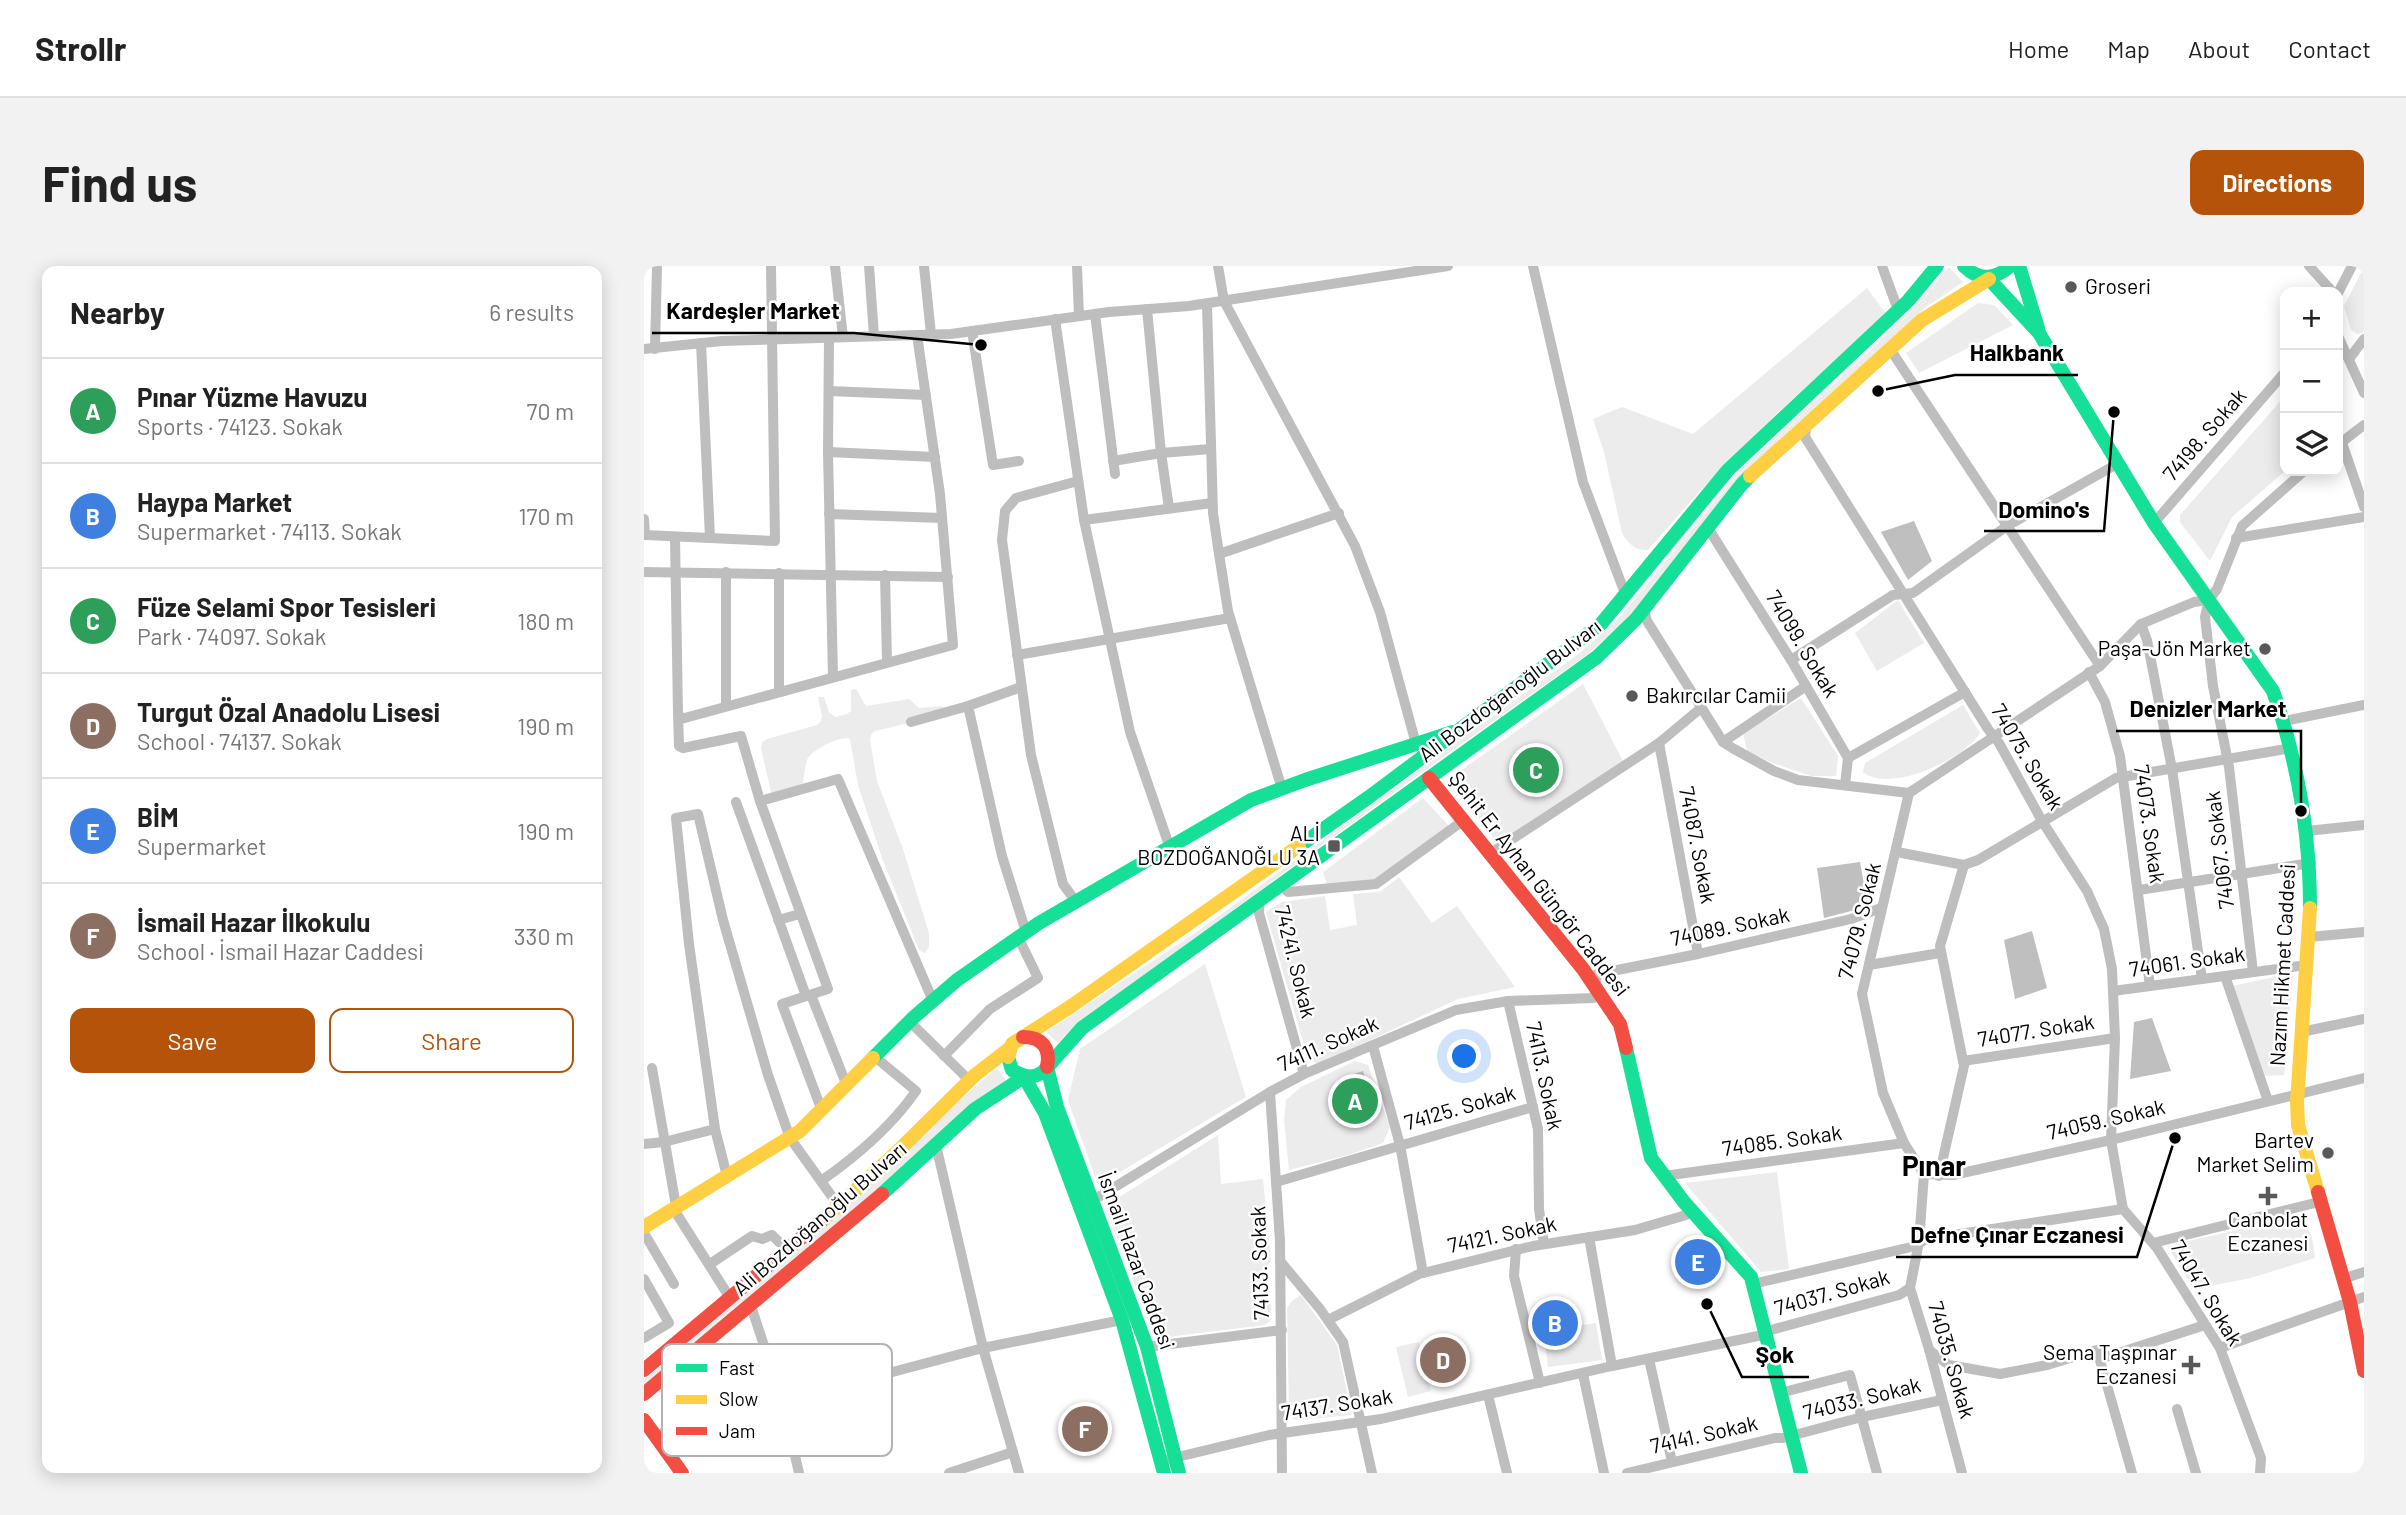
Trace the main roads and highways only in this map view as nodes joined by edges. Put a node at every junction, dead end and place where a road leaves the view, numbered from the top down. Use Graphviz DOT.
graph roads {
  1 [pos="1937,266"];
  2 [pos="1964,266"];
  3 [pos="2010,266"];
  4 [pos="2019,266"];
  5 [pos="1989,279"];
  6 [pos="2039,333"];
  7 [pos="1458,731"];
  8 [pos="1429,778"];
  9 [pos="1023,1037"];
  10 [pos="1010,1048"];
  11 [pos="1047,1067"];
  12 [pos="1024,1077"];
  13 [pos="644,1227"];
  14 [pos="2357,1300"];
  15 [pos="675,1344"];
  16 [pos="705,1344"];
  17 [pos="662,1355"];
  18 [pos="644,1370"];
  19 [pos="2364,1371"];
  20 [pos="662,1379"];
  21 [pos="644,1394"];
  22 [pos="644,1419"];
  23 [pos="662,1445"];
  24 [pos="670,1456"];
  25 [pos="1167,1464"];
  26 [pos="682,1473"];
  27 [pos="1179,1473"];
  28 [pos="1801,1473"];
  1 -- 7 [label="main road, Ali Bozdoğanoğlu Bulvarı"];
  2 -- 5 [label="main road"];
  3 -- 5 [label="main road, Ali Bozdoğanoğlu Bulvarı"];
  4 -- 6 [label="main road"];
  5 -- 6 [label="main road"];
  5 -- 8 [label="main road, Ali Bozdoğanoğlu Bulvarı"];
  6 -- 14 [label="main road, Nazım Hikmet Caddesi"];
  7 -- 9 [label="main road, Ali Bozdoğanoğlu Bulvarı"];
  7 -- 13 [label="main road"];
  8 -- 11 [label="main road, Ali Bozdoğanoğlu Bulvarı"];
  8 -- 28 [label="main road, Şehit Er Ayhan Güngör Caddesi"];
  9 -- 10 [label="main road"];
  9 -- 11 [label="main road"];
  10 -- 12 [label="main road"];
  10 -- 15 [label="main road, Ali Bozdoğanoğlu Bulvarı"];
  11 -- 12 [label="main road"];
  11 -- 25 [label="main road, İsmail Hazar Caddesi"];
  12 -- 16 [label="main road, Ali Bozdoğanoğlu Bulvarı"];
  12 -- 25 [label="main road, İsmail Hazar Caddesi"];
  14 -- 19 [label="main road, Nazım Hikmet Caddesi"];
  17 -- 18 [label="main road, Ali Bozdoğanoğlu Bulvarı"];
  20 -- 21 [label="main road, Ali Bozdoğanoğlu Bulvarı"];
  22 -- 23 [label="main road"];
  24 -- 26 [label="main road"];
  25 -- 27 [label="main road, İsmail Hazar Caddesi"];
}
